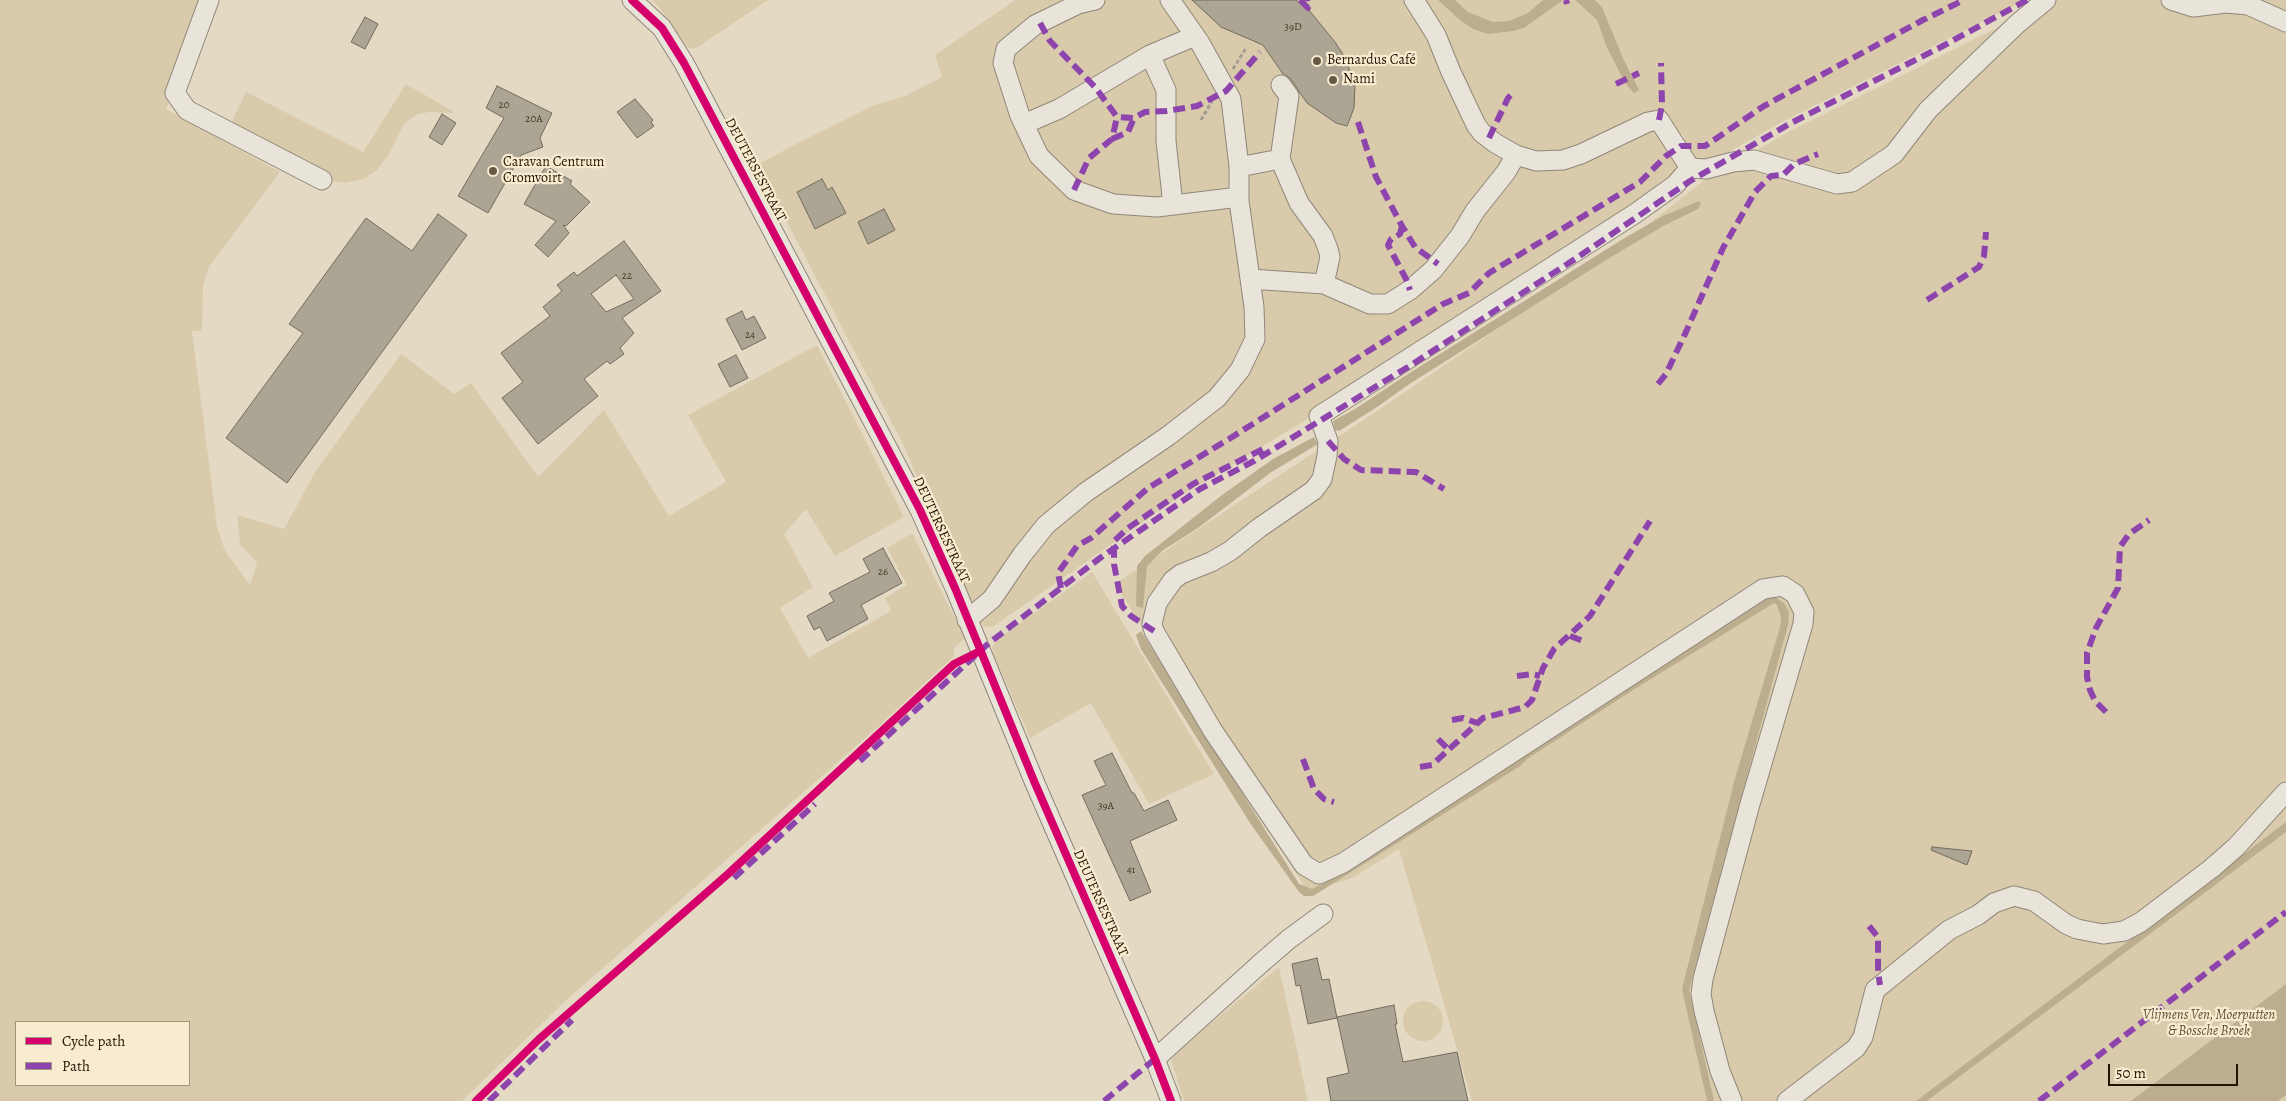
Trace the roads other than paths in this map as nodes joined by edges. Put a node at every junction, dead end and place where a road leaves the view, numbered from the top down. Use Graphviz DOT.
graph roads {
  1 [pos="209,0"];
  2 [pos="632,0"];
  3 [pos="1095,0"];
  4 [pos="1170,0"];
  5 [pos="1414,0"];
  6 [pos="2046,0"];
  7 [pos="2171,0"];
  8 [pos="2286,22"];
  9 [pos="1195,36"];
  10 [pos="1150,54"];
  11 [pos="1281,85"];
  12 [pos="1024,124"];
  13 [pos="1516,155"];
  14 [pos="1280,159"];
  15 [pos="1239,167"];
  16 [pos="1690,168"];
  17 [pos="322,180"];
  18 [pos="1239,197"];
  19 [pos="1173,205"];
  20 [pos="1250,279"];
  21 [pos="1324,284"];
  22 [pos="968,620"];
  23 [pos="2286,792"];
  24 [pos="1323,914"];
  25 [pos="1155,1059"];
  26 [pos="1172,1101"];
  27 [pos="1732,1101"];
  28 [pos="1788,1101"];
  1 -- 17 [label="street"];
  2 -- 22 [label="street, DEUTERSESTRAAT"];
  3 -- 12 [label="street"];
  4 -- 9 [label="street"];
  5 -- 13 [label="street"];
  6 -- 16 [label="street"];
  7 -- 8 [label="street"];
  9 -- 10 [label="street"];
  9 -- 15 [label="street"];
  10 -- 12 [label="street"];
  10 -- 19 [label="street"];
  11 -- 14 [label="street"];
  12 -- 19 [label="street"];
  13 -- 16 [label="street"];
  13 -- 21 [label="street"];
  14 -- 15 [label="street"];
  14 -- 21 [label="street"];
  15 -- 18 [label="street"];
  16 -- 27 [label="street"];
  18 -- 19 [label="street"];
  18 -- 20 [label="street"];
  20 -- 21 [label="street"];
  20 -- 22 [label="street"];
  22 -- 25 [label="street, DEUTERSESTRAAT"];
  23 -- 28 [label="street"];
  24 -- 25 [label="street"];
  25 -- 26 [label="street, DEUTERSESTRAAT"];
}
